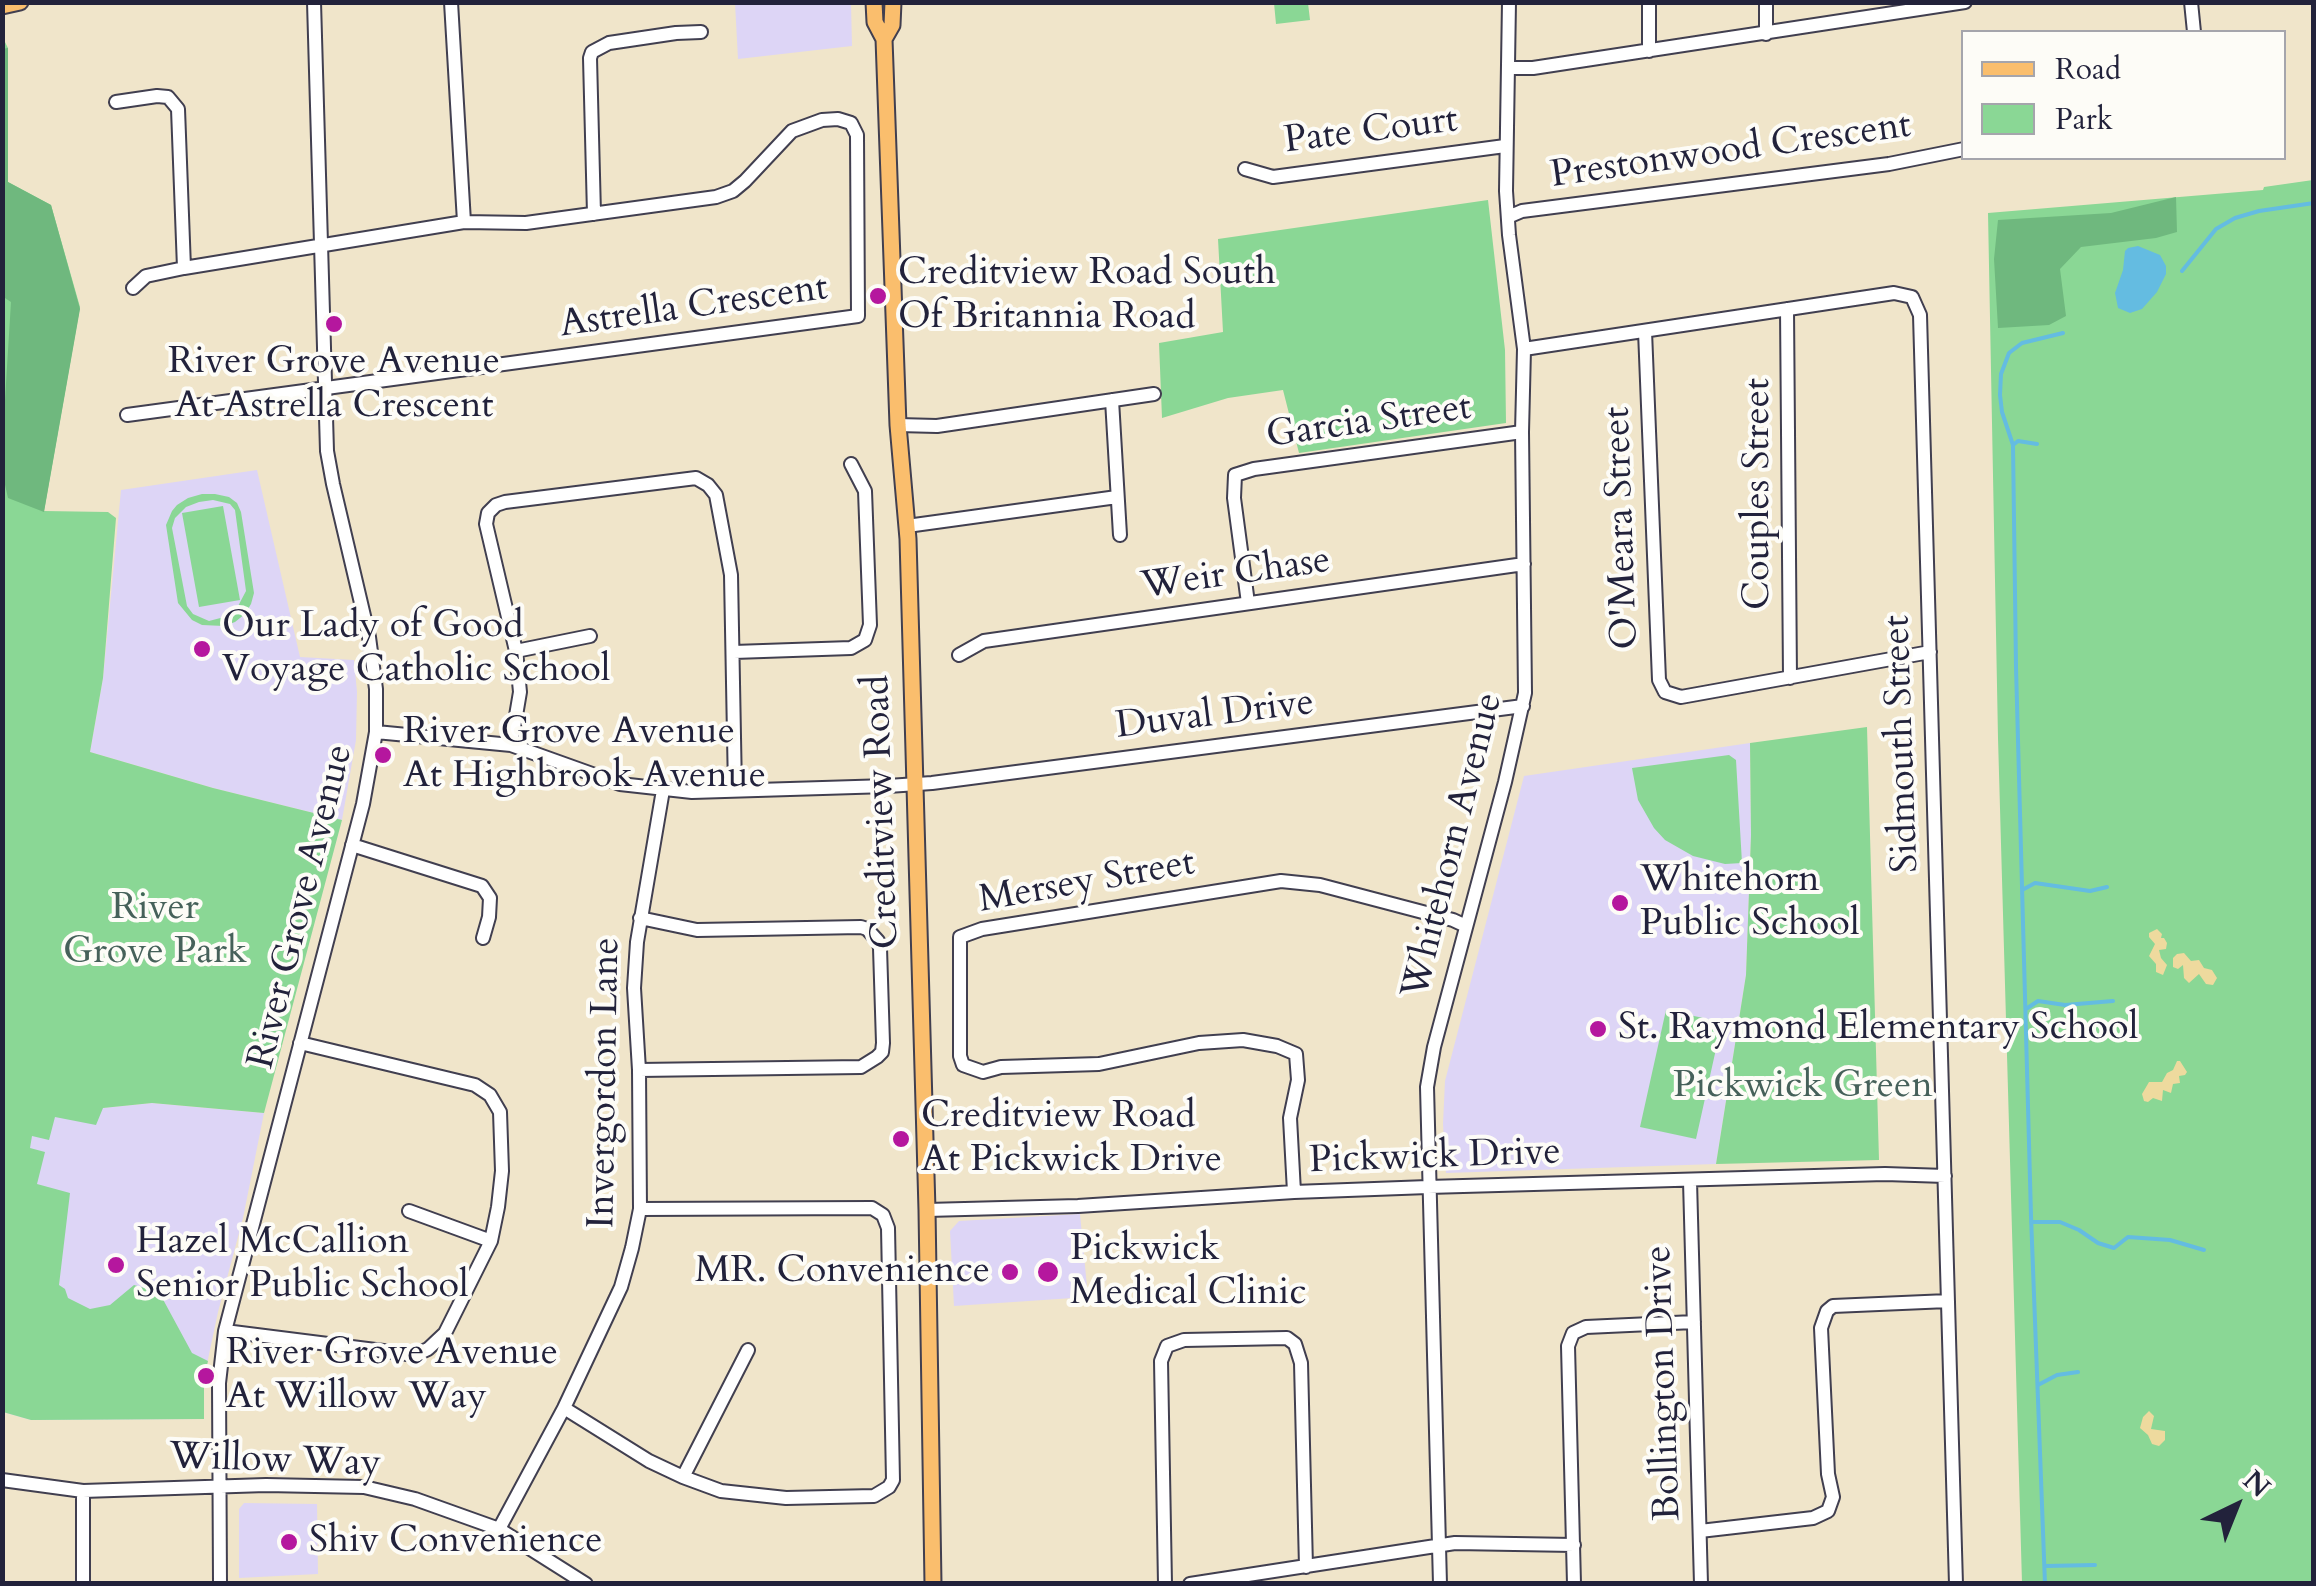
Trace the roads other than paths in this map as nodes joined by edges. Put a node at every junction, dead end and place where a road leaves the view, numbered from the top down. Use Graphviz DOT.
graph roads {
  1 [pos="20,2"];
  2 [pos="314,2"];
  3 [pos="451,2"];
  4 [pos="874,2"];
  5 [pos="893,2"];
  6 [pos="1510,2"];
  7 [pos="1649,2"];
  8 [pos="1766,2"];
  9 [pos="1965,2"];
  10 [pos="2191,2"];
  11 [pos="1932,5"];
  12 [pos="2,6"];
  13 [pos="2194,30"];
  14 [pos="701,32"];
  15 [pos="1766,34"];
  16 [pos="884,39"];
  17 [pos="1649,51"];
  18 [pos="1508,68"];
  19 [pos="116,102"];
  20 [pos="1505,146"];
  21 [pos="1961,150"];
  22 [pos="1245,169"];
  23 [pos="594,214"];
  24 [pos="1508,217"];
  25 [pos="464,222"];
  26 [pos="321,244"];
  27 [pos="184,268"];
  28 [pos="133,288"];
  29 [pos="1787,309"];
  30 [pos="1645,331"];
  31 [pos="1524,349"];
  32 [pos="324,389"];
  33 [pos="1154,394"];
  34 [pos="1112,400"];
  35 [pos="127,415"];
  36 [pos="898,426"];
  37 [pos="1522,432"];
  38 [pos="851,464"];
  39 [pos="1117,497"];
  40 [pos="907,526"];
  41 [pos="1120,534"];
  42 [pos="1524,564"];
  43 [pos="1248,603"];
  44 [pos="590,636"];
  45 [pos="516,651"];
  46 [pos="734,652"];
  47 [pos="1930,652"];
  48 [pos="959,655"];
  49 [pos="1790,678"];
  50 [pos="1523,706"];
  51 [pos="376,732"];
  52 [pos="511,745"];
  53 [pos="915,784"];
  54 [pos="662,790"];
  55 [pos="735,790"];
  56 [pos="352,844"];
  57 [pos="640,918"];
  58 [pos="1466,926"];
  59 [pos="482,938"];
  60 [pos="300,1043"];
  61 [pos="639,1070"];
  62 [pos="1945,1176"];
  63 [pos="1690,1181"];
  64 [pos="1428,1187"];
  65 [pos="1294,1192"];
  66 [pos="640,1210"];
  67 [pos="927,1210"];
  68 [pos="409,1211"];
  69 [pos="491,1242"];
  70 [pos="1948,1301"];
  71 [pos="1694,1322"];
  72 [pos="225,1332"];
  73 [pos="748,1350"];
  74 [pos="564,1408"];
  75 [pos="683,1477"];
  76 [pos="2,1480"];
  77 [pos="220,1486"];
  78 [pos="83,1491"];
  79 [pos="499,1530"];
  80 [pos="1700,1532"];
  81 [pos="1440,1545"];
  82 [pos="1574,1545"];
  83 [pos="1306,1567"];
  84 [pos="83,1584"];
  85 [pos="220,1584"];
  86 [pos="586,1584"];
  87 [pos="933,1584"];
  88 [pos="1165,1584"];
  89 [pos="1190,1584"];
  90 [pos="1440,1584"];
  91 [pos="1574,1584"];
  92 [pos="1701,1584"];
  93 [pos="1956,1584"];
  1 -- 12 [label="main road"];
  2 -- 26 [label="street, River Grove Avenue"];
  3 -- 25 [label="street"];
  4 -- 16 [label="main road, Creditview Road"];
  5 -- 16 [label="main road, Creditview Road"];
  6 -- 18 [label="street, Whitehorn Avenue"];
  7 -- 17 [label="street"];
  8 -- 15 [label="street"];
  9 -- 11 [label="street"];
  10 -- 13 [label="street"];
  11 -- 15 [label="street"];
  14 -- 23 [label="street"];
  15 -- 17 [label="street"];
  16 -- 36 [label="main road, Creditview Road"];
  17 -- 18 [label="street"];
  18 -- 20 [label="street, Whitehorn Avenue"];
  19 -- 27 [label="street"];
  20 -- 22 [label="street, Pate Court"];
  20 -- 24 [label="street, Whitehorn Avenue"];
  21 -- 24 [label="street, Prestonwood Crescent"];
  23 -- 25 [label="street, Astrella Crescent"];
  23 -- 32 [label="street, Astrella Crescent"];
  24 -- 31 [label="street, Whitehorn Avenue"];
  25 -- 26 [label="street, Astrella Crescent"];
  26 -- 27 [label="street, Astrella Crescent"];
  26 -- 32 [label="street, River Grove Avenue"];
  27 -- 28 [label="street, Astrella Crescent"];
  29 -- 30 [label="street, Sidmouth Street"];
  29 -- 47 [label="street, Sidmouth Street"];
  29 -- 49 [label="street, Couples Street"];
  30 -- 31 [label="street, Sidmouth Street"];
  30 -- 49 [label="street, O'Meara Street"];
  31 -- 37 [label="street, Whitehorn Avenue"];
  32 -- 35 [label="street"];
  32 -- 51 [label="street, River Grove Avenue"];
  33 -- 34 [label="street"];
  34 -- 36 [label="street"];
  34 -- 39 [label="street"];
  36 -- 40 [label="main road, Creditview Road"];
  37 -- 42 [label="street, Whitehorn Avenue"];
  37 -- 43 [label="street, Garcia Street"];
  38 -- 46 [label="street"];
  39 -- 40 [label="street"];
  39 -- 41 [label="street"];
  40 -- 53 [label="main road, Creditview Road"];
  42 -- 43 [label="street, Weir Chase"];
  42 -- 50 [label="street, Whitehorn Avenue"];
  43 -- 48 [label="street, Weir Chase"];
  44 -- 45 [label="street"];
  45 -- 46 [label="street"];
  45 -- 52 [label="street"];
  46 -- 55 [label="street"];
  47 -- 49 [label="street, O'Meara Street"];
  47 -- 62 [label="street, Sidmouth Street"];
  50 -- 53 [label="street, Duval Drive"];
  50 -- 58 [label="street, Whitehorn Avenue"];
  51 -- 52 [label="street, Duval Drive"];
  51 -- 56 [label="street, River Grove Avenue"];
  52 -- 54 [label="street, Duval Drive"];
  53 -- 55 [label="street, Duval Drive"];
  53 -- 67 [label="main road, Creditview Road"];
  54 -- 55 [label="street, Duval Drive"];
  54 -- 57 [label="street, Invergordon Lane"];
  56 -- 59 [label="street"];
  56 -- 60 [label="street, River Grove Avenue"];
  57 -- 61 [label="street, Invergordon Lane"];
  57 -- 61 [label="street"];
  58 -- 64 [label="street, Whitehorn Avenue"];
  58 -- 65 [label="street, Mersey Street"];
  60 -- 69 [label="street"];
  60 -- 72 [label="street, River Grove Avenue"];
  61 -- 66 [label="street, Invergordon Lane"];
  62 -- 63 [label="street, Pickwick Drive"];
  62 -- 70 [label="street, Sidmouth Street"];
  63 -- 64 [label="street, Pickwick Drive"];
  63 -- 71 [label="street, Bollington Drive"];
  64 -- 65 [label="street, Pickwick Drive"];
  64 -- 81 [label="street, Whitehorn Avenue"];
  65 -- 67 [label="street, Pickwick Drive"];
  66 -- 74 [label="street, Invergordon Lane"];
  66 -- 75 [label="street"];
  67 -- 87 [label="main road, Creditview Road"];
  68 -- 69 [label="street"];
  69 -- 72 [label="street"];
  70 -- 80 [label="street"];
  70 -- 93 [label="street, Sidmouth Street"];
  71 -- 80 [label="street, Bollington Drive"];
  71 -- 82 [label="street"];
  72 -- 77 [label="street, River Grove Avenue"];
  73 -- 75 [label="street"];
  74 -- 75 [label="street"];
  74 -- 79 [label="street, Invergordon Lane"];
  76 -- 78 [label="street, Willow Way"];
  77 -- 78 [label="street, Willow Way"];
  77 -- 79 [label="street, Willow Way"];
  77 -- 85 [label="street, River Grove Avenue"];
  78 -- 84 [label="street"];
  79 -- 86 [label="street, Willow Way"];
  80 -- 92 [label="street, Bollington Drive"];
  81 -- 82 [label="street"];
  81 -- 83 [label="street"];
  81 -- 90 [label="street, Whitehorn Avenue"];
  82 -- 91 [label="street"];
  83 -- 88 [label="street"];
  83 -- 89 [label="street"];
}
